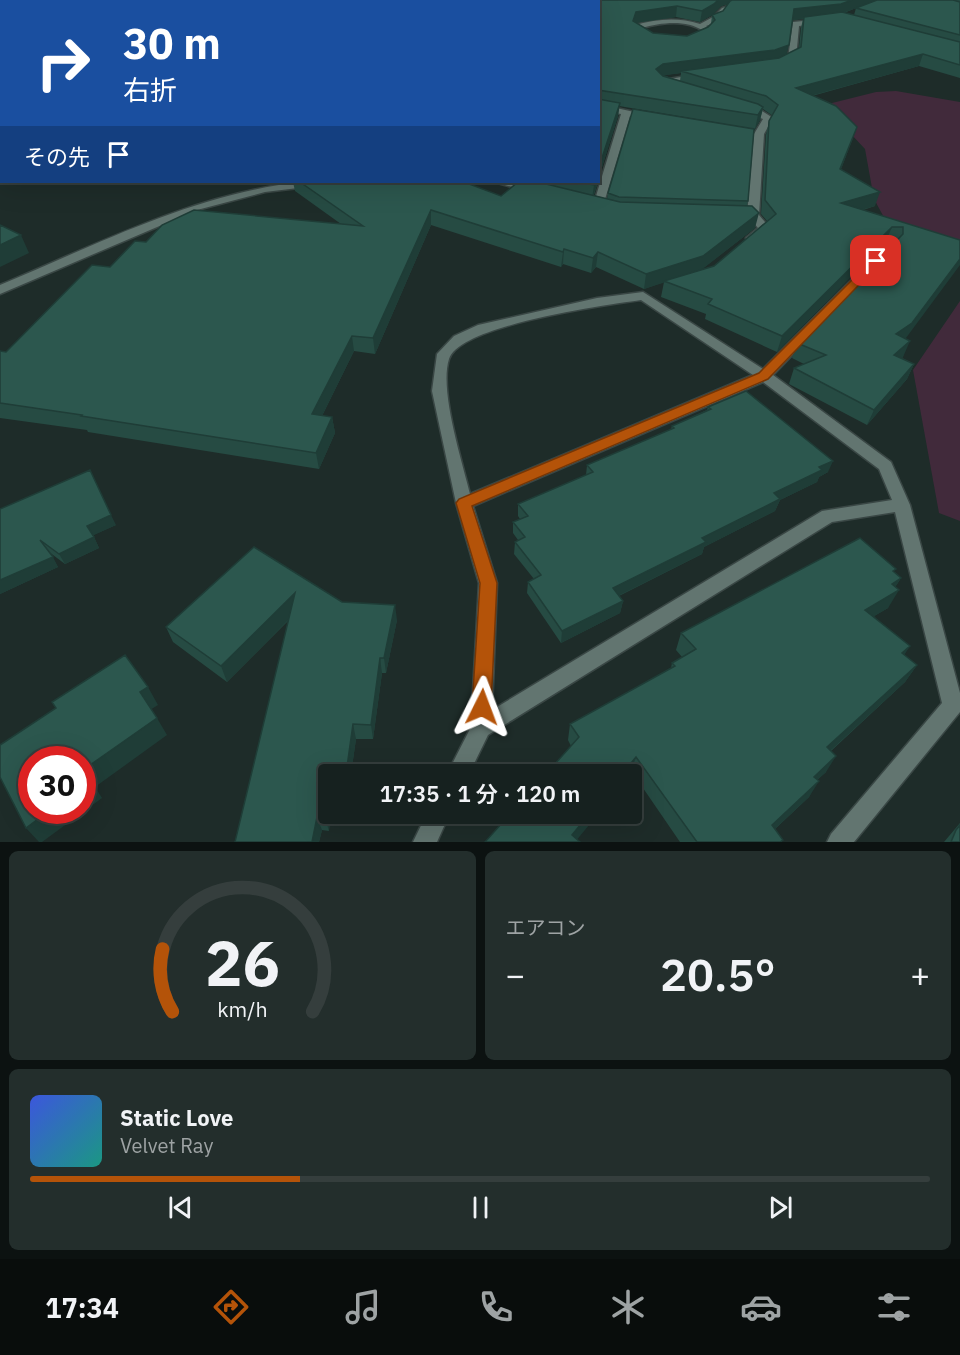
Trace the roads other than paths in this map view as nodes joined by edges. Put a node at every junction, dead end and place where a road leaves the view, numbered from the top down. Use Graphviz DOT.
graph roads {
  1 [pos="755,0"];
  2 [pos="828,20"];
  3 [pos="701,26"];
  4 [pos="657,41"];
  5 [pos="684,42"];
  6 [pos="775,66"];
  7 [pos="711,75"];
  8 [pos="686,90"];
  9 [pos="728,103"];
  10 [pos="600,107"];
  11 [pos="626,113"];
  12 [pos="659,118"];
  13 [pos="748,132"];
  14 [pos="759,134"];
  15 [pos="315,183"];
  16 [pos="503,183"];
  17 [pos="543,193"];
  18 [pos="598,206"];
  19 [pos="748,242"];
  20 [pos="892,244"];
  21 [pos="0,290"];
  22 [pos="764,376"];
  23 [pos="464,503"];
  24 [pos="902,505"];
  25 [pos="481,728"];
  26 [pos="463,764"];
  27 [pos="435,824"];
  28 [pos="426,842"];
  29 [pos="839,842"];
  1 -- 3 [label="street"];
  2 -- 6 [label="street"];
  3 -- 4 [label="street"];
  3 -- 5 [label="street"];
  7 -- 8 [label="street"];
  9 -- 14 [label="street"];
  10 -- 11 [label="street"];
  11 -- 12 [label="street"];
  11 -- 18 [label="street"];
  13 -- 14 [label="street"];
  14 -- 19 [label="street"];
  15 -- 21 [label="street"];
  16 -- 17 [label="street"];
  20 -- 22 [label="street"];
  22 -- 23 [label="street"];
  22 -- 23 [label="street"];
  22 -- 24 [label="street"];
  23 -- 25 [label="street"];
  24 -- 25 [label="street"];
  24 -- 29 [label="street"];
  25 -- 26 [label="street"];
  27 -- 28 [label="street"];
}
